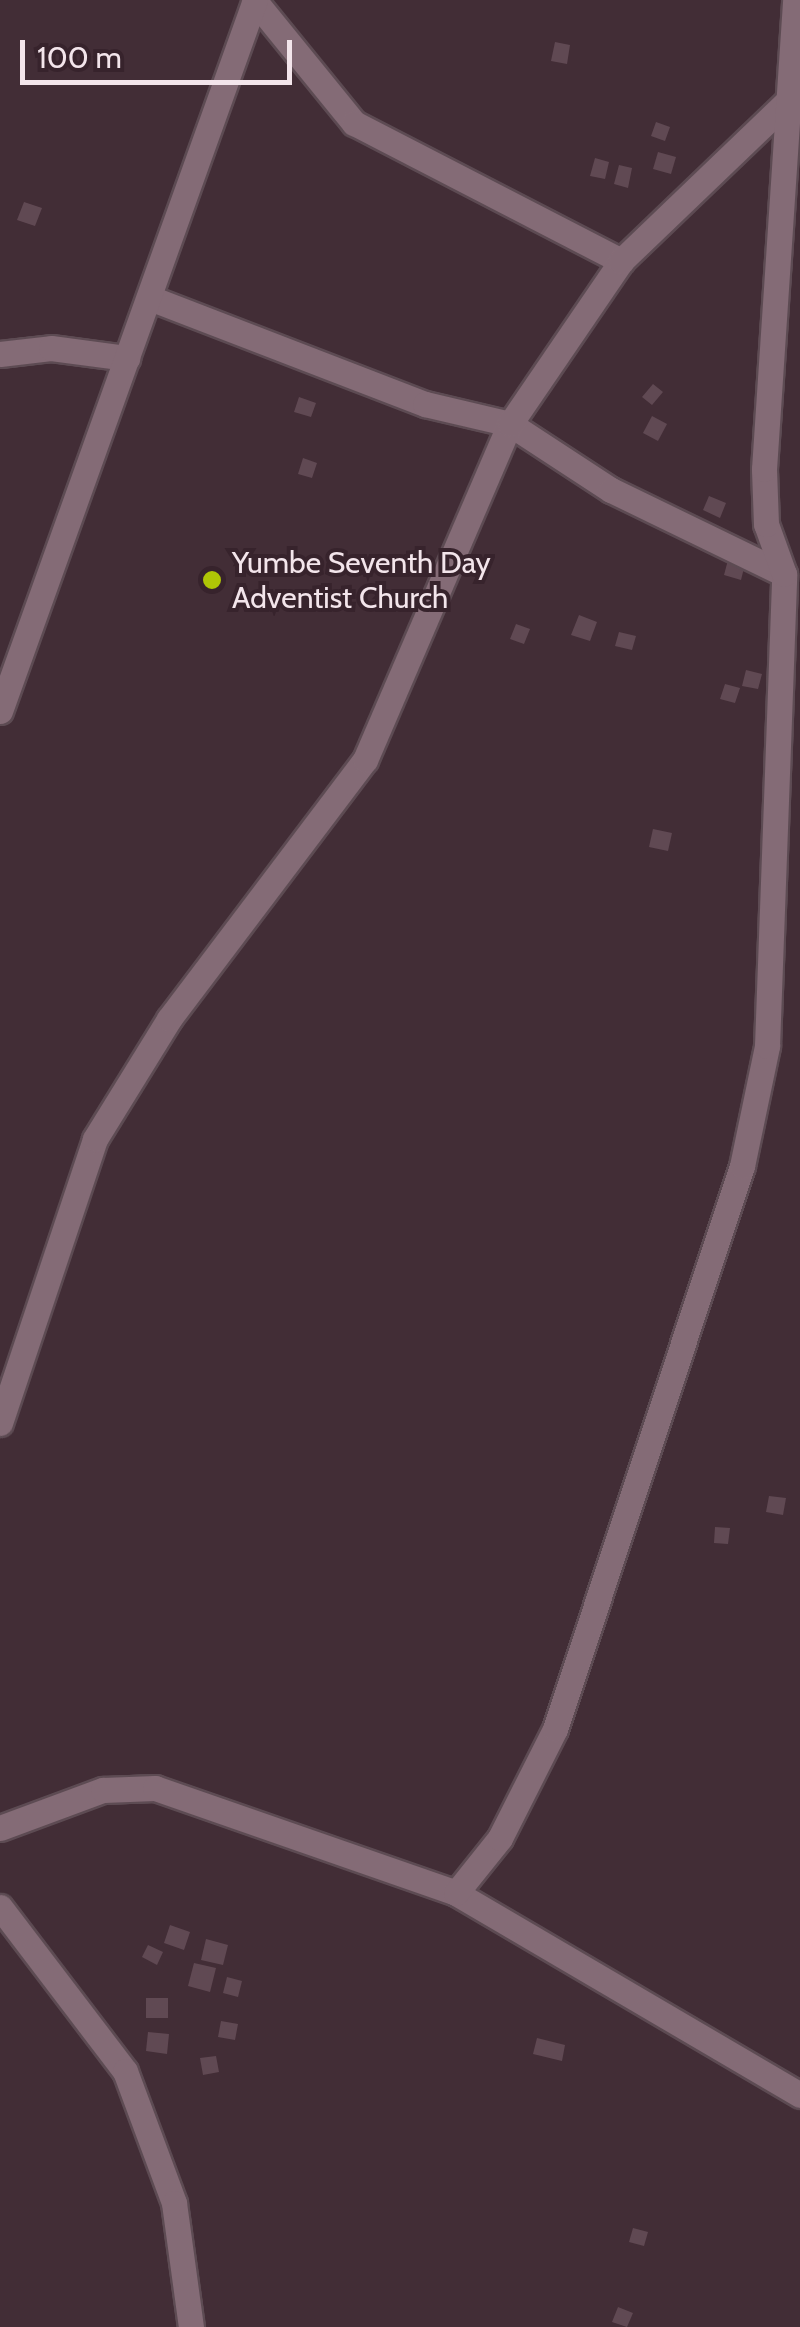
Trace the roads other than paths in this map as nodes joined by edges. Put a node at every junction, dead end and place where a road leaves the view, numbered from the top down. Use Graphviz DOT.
graph roads {
  1 [pos="254,0"];
  2 [pos="794,0"];
  3 [pos="793,96"];
  4 [pos="795,149"];
  5 [pos="621,261"];
  6 [pos="150,298"];
  7 [pos="0,354"];
  8 [pos="127,358"];
  9 [pos="510,424"];
  10 [pos="784,574"];
  11 [pos="0,711"];
  12 [pos="0,1424"];
  13 [pos="0,1828"];
  14 [pos="456,1894"];
  15 [pos="0,1907"];
  16 [pos="800,2095"];
  17 [pos="191,2327"];
  1 -- 5 [label="street"];
  1 -- 6 [label="street"];
  2 -- 3 [label="street"];
  3 -- 4 [label="street"];
  3 -- 5 [label="street"];
  4 -- 10 [label="street"];
  5 -- 9 [label="street"];
  6 -- 8 [label="street"];
  6 -- 9 [label="street"];
  7 -- 8 [label="street"];
  8 -- 11 [label="street"];
  9 -- 10 [label="street"];
  9 -- 12 [label="street"];
  10 -- 14 [label="street"];
  13 -- 14 [label="street"];
  14 -- 16 [label="street"];
  15 -- 17 [label="street"];
}
